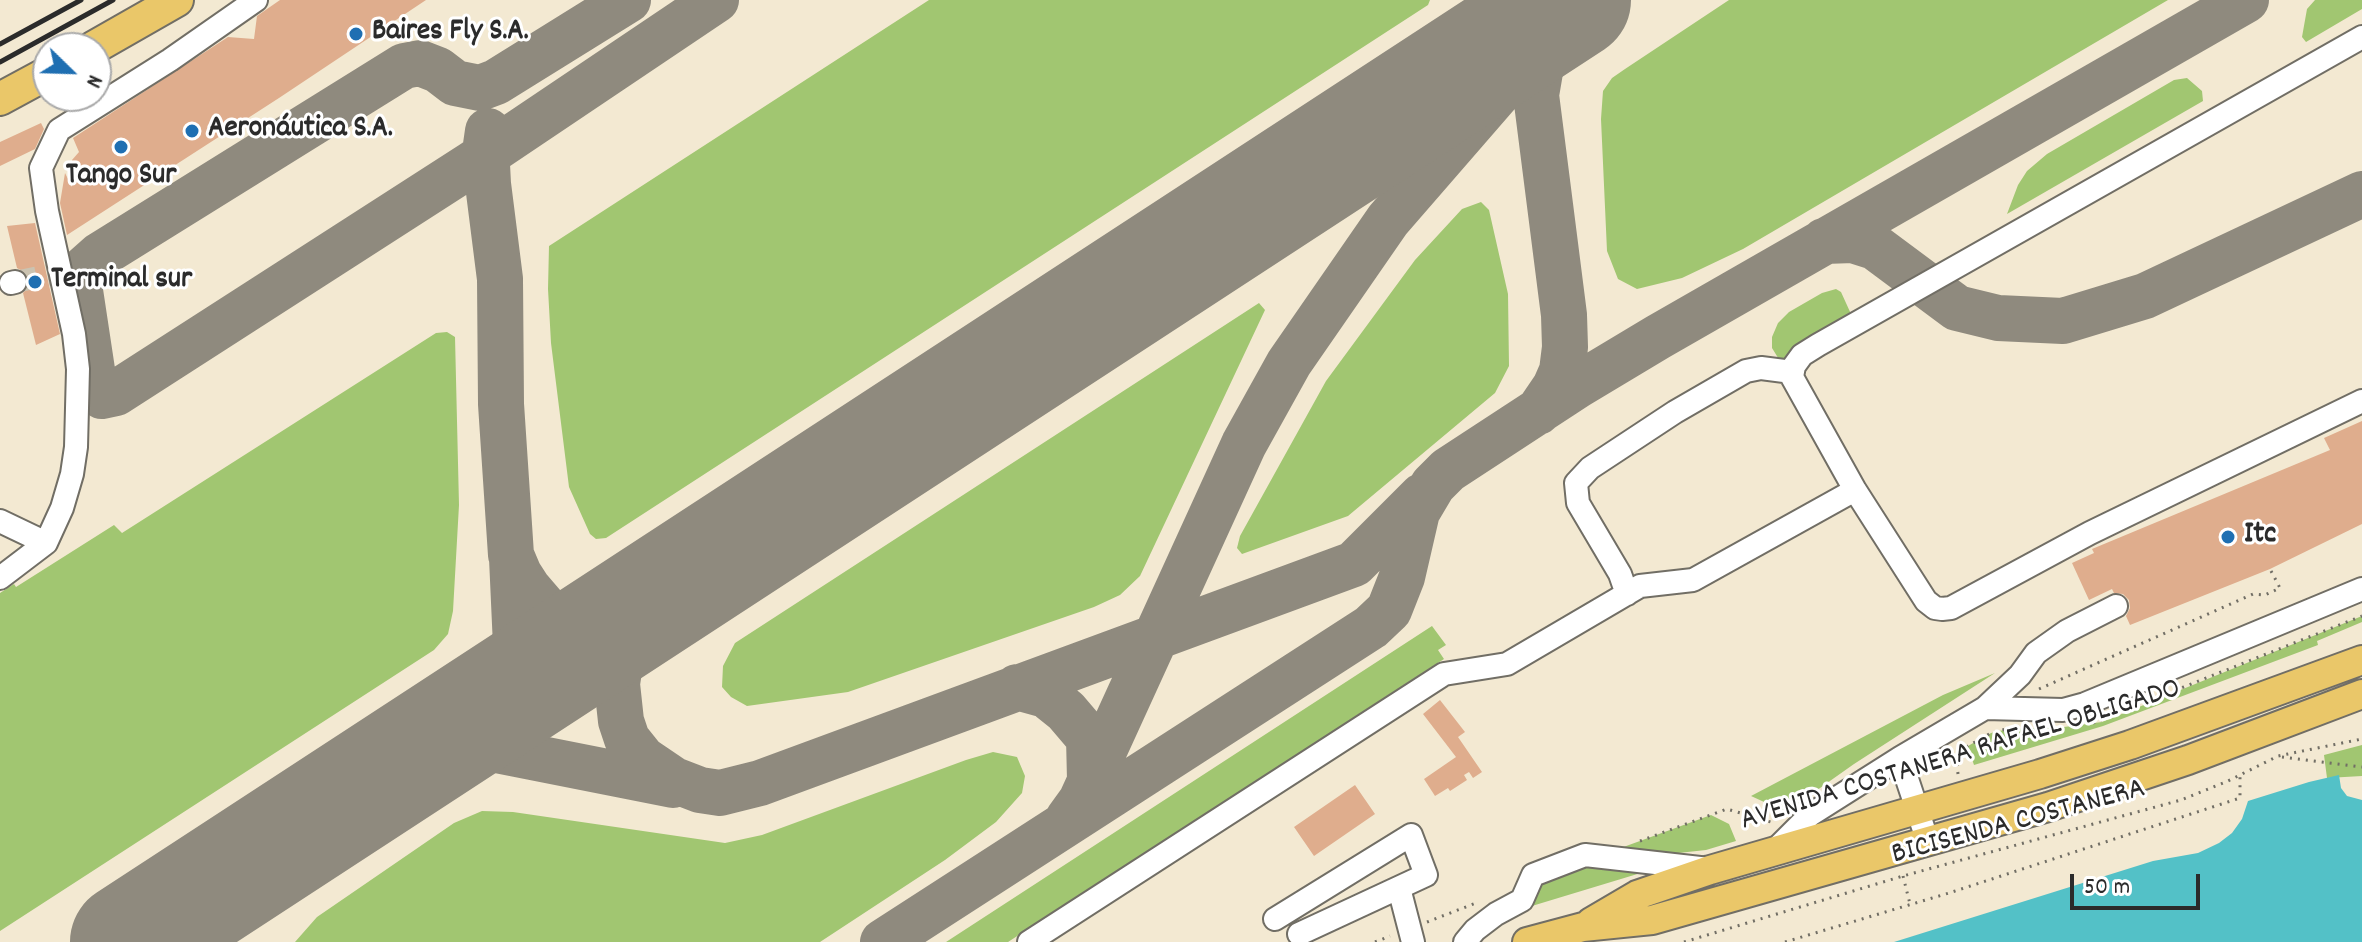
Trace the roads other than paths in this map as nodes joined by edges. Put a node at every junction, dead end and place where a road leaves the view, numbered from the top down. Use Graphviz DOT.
graph roads {
  1 [pos="177,0"];
  2 [pos="256,0"];
  3 [pos="112,37"];
  4 [pos="2362,37"];
  5 [pos="32,82"];
  6 [pos="0,99"];
  7 [pos="1792,372"];
  8 [pos="2362,401"];
  9 [pos="1855,490"];
  10 [pos="0,521"];
  11 [pos="46,543"];
  12 [pos="0,578"];
  13 [pos="2362,589"];
  14 [pos="1627,594"];
  15 [pos="2116,606"];
  16 [pos="2362,660"];
  17 [pos="2362,694"];
  18 [pos="1985,708"];
  19 [pos="2362,717"];
  20 [pos="2295,721"];
  21 [pos="1900,758"];
  22 [pos="1917,809"];
  23 [pos="1928,842"];
  24 [pos="1776,849"];
  25 [pos="1710,870"];
  26 [pos="1399,888"];
  27 [pos="1275,919"];
  28 [pos="1583,927"];
  29 [pos="1299,934"];
  30 [pos="1411,935"];
  31 [pos="1029,942"];
  32 [pos="1465,942"];
  33 [pos="1527,942"];
  1 -- 3 [label="highway"];
  2 -- 11 [label="lane"];
  4 -- 7 [label="lane"];
  5 -- 6 [label="highway"];
  7 -- 9 [label="lane"];
  7 -- 14 [label="lane"];
  8 -- 9 [label="lane"];
  9 -- 14 [label="lane"];
  10 -- 11 [label="lane"];
  11 -- 12 [label="lane"];
  13 -- 18 [label="lane"];
  14 -- 31 [label="lane"];
  15 -- 18 [label="lane"];
  16 -- 22 [label="main road, AVENIDA COSTANERA RAFAEL OBLIGADO"];
  17 -- 20 [label="main road, AVENIDA COSTANERA RAFAEL OBLIGADO"];
  18 -- 21 [label="lane"];
  19 -- 20 [label="main road"];
  20 -- 23 [label="main road, AVENIDA COSTANERA RAFAEL OBLIGADO"];
  21 -- 22 [label="lane"];
  21 -- 24 [label="lane"];
  22 -- 23 [label="lane"];
  22 -- 24 [label="main road, AVENIDA COSTANERA RAFAEL OBLIGADO"];
  23 -- 28 [label="main road, AVENIDA COSTANERA RAFAEL OBLIGADO"];
  24 -- 25 [label="main road, AVENIDA COSTANERA RAFAEL OBLIGADO"];
  25 -- 28 [label="main road, AVENIDA COSTANERA RAFAEL OBLIGADO"];
  25 -- 32 [label="lane"];
  26 -- 27 [label="lane"];
  26 -- 29 [label="lane"];
  26 -- 30 [label="lane"];
  28 -- 33 [label="main road, AVENIDA COSTANERA RAFAEL OBLIGADO"];
}
